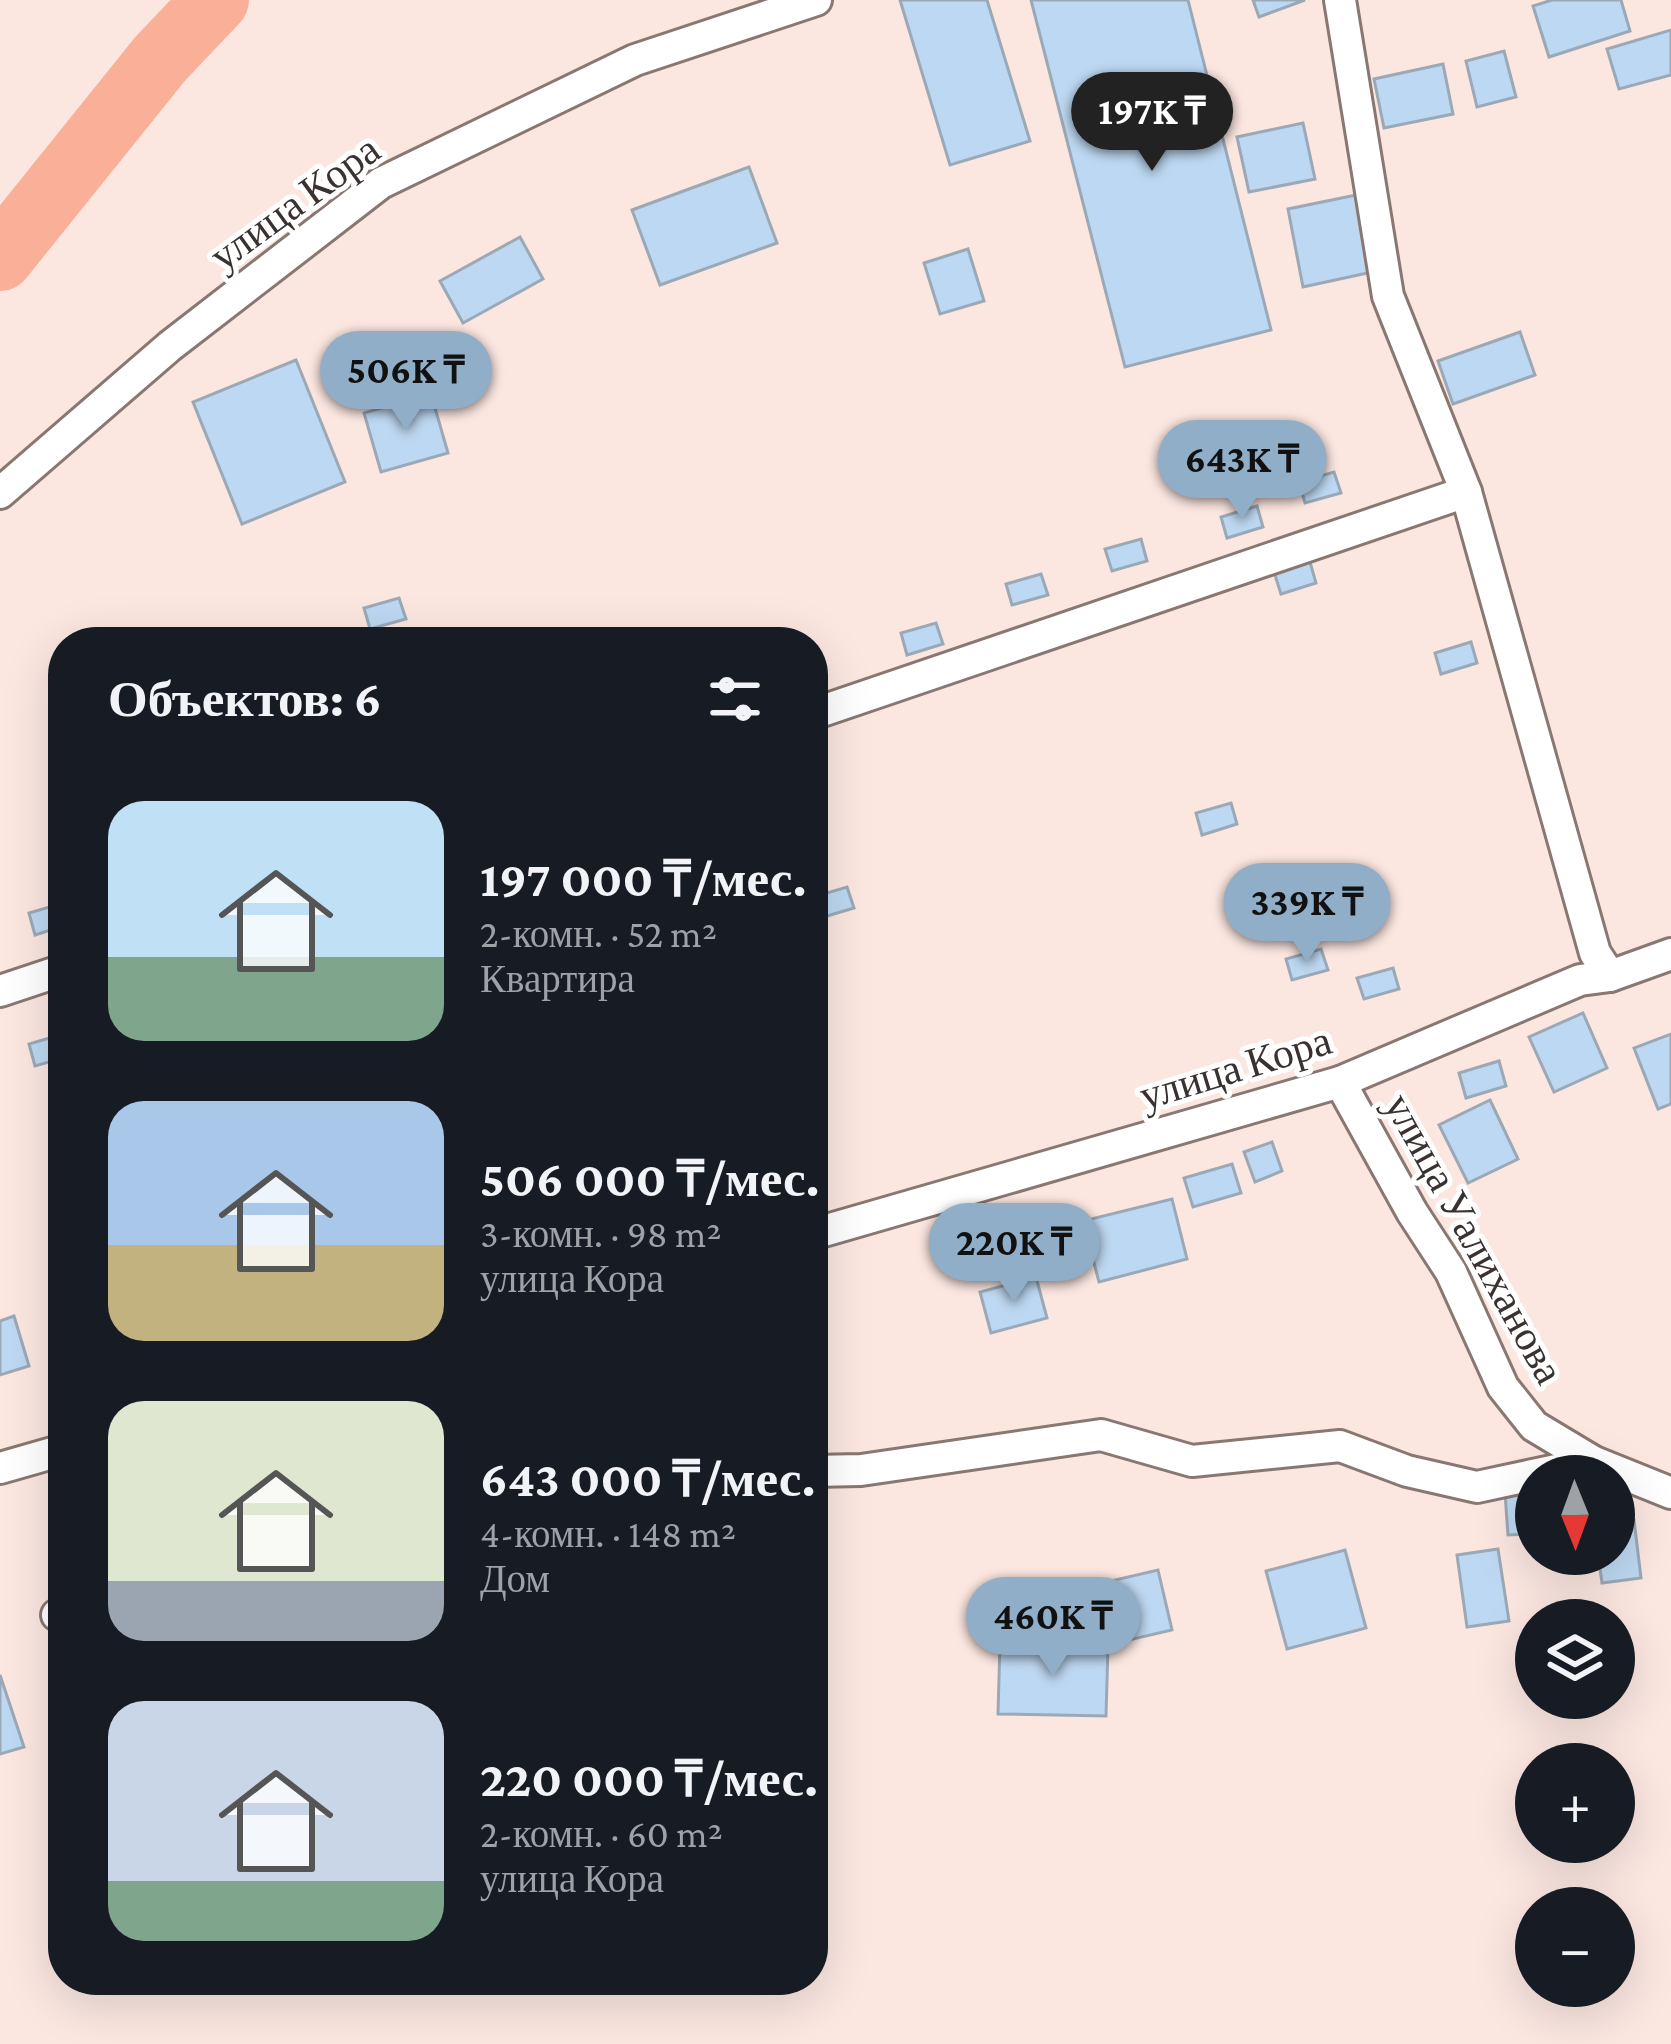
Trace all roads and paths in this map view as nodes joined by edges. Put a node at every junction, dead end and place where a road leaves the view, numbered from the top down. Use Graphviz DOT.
graph roads {
  1 [pos="816,0"];
  2 [pos="1340,0"];
  3 [pos="1466,492"];
  4 [pos="0,493"];
  5 [pos="828,709"];
  6 [pos="1671,954"];
  7 [pos="48,975"];
  8 [pos="1610,976"];
  9 [pos="0,991"];
  10 [pos="1340,1082"];
  11 [pos="828,1230"];
  12 [pos="48,1454"];
  13 [pos="1582,1455"];
  14 [pos="0,1468"];
  15 [pos="828,1471"];
  16 [pos="1515,1478"];
  17 [pos="1635,1479"];
  18 [pos="1671,1493"];
  1 -- 4 [label="street, улица Кора"];
  2 -- 3 [label="street"];
  3 -- 5 [label="street"];
  3 -- 8 [label="street"];
  6 -- 8 [label="street, улица Кора"];
  7 -- 9 [label="street"];
  8 -- 10 [label="street, улица Кора"];
  10 -- 11 [label="street, улица Кора"];
  10 -- 13 [label="street, улица Уалиханова"];
  12 -- 14 [label="street"];
  15 -- 16 [label="street"];
  17 -- 18 [label="street, улица Уалиханова"];
}
